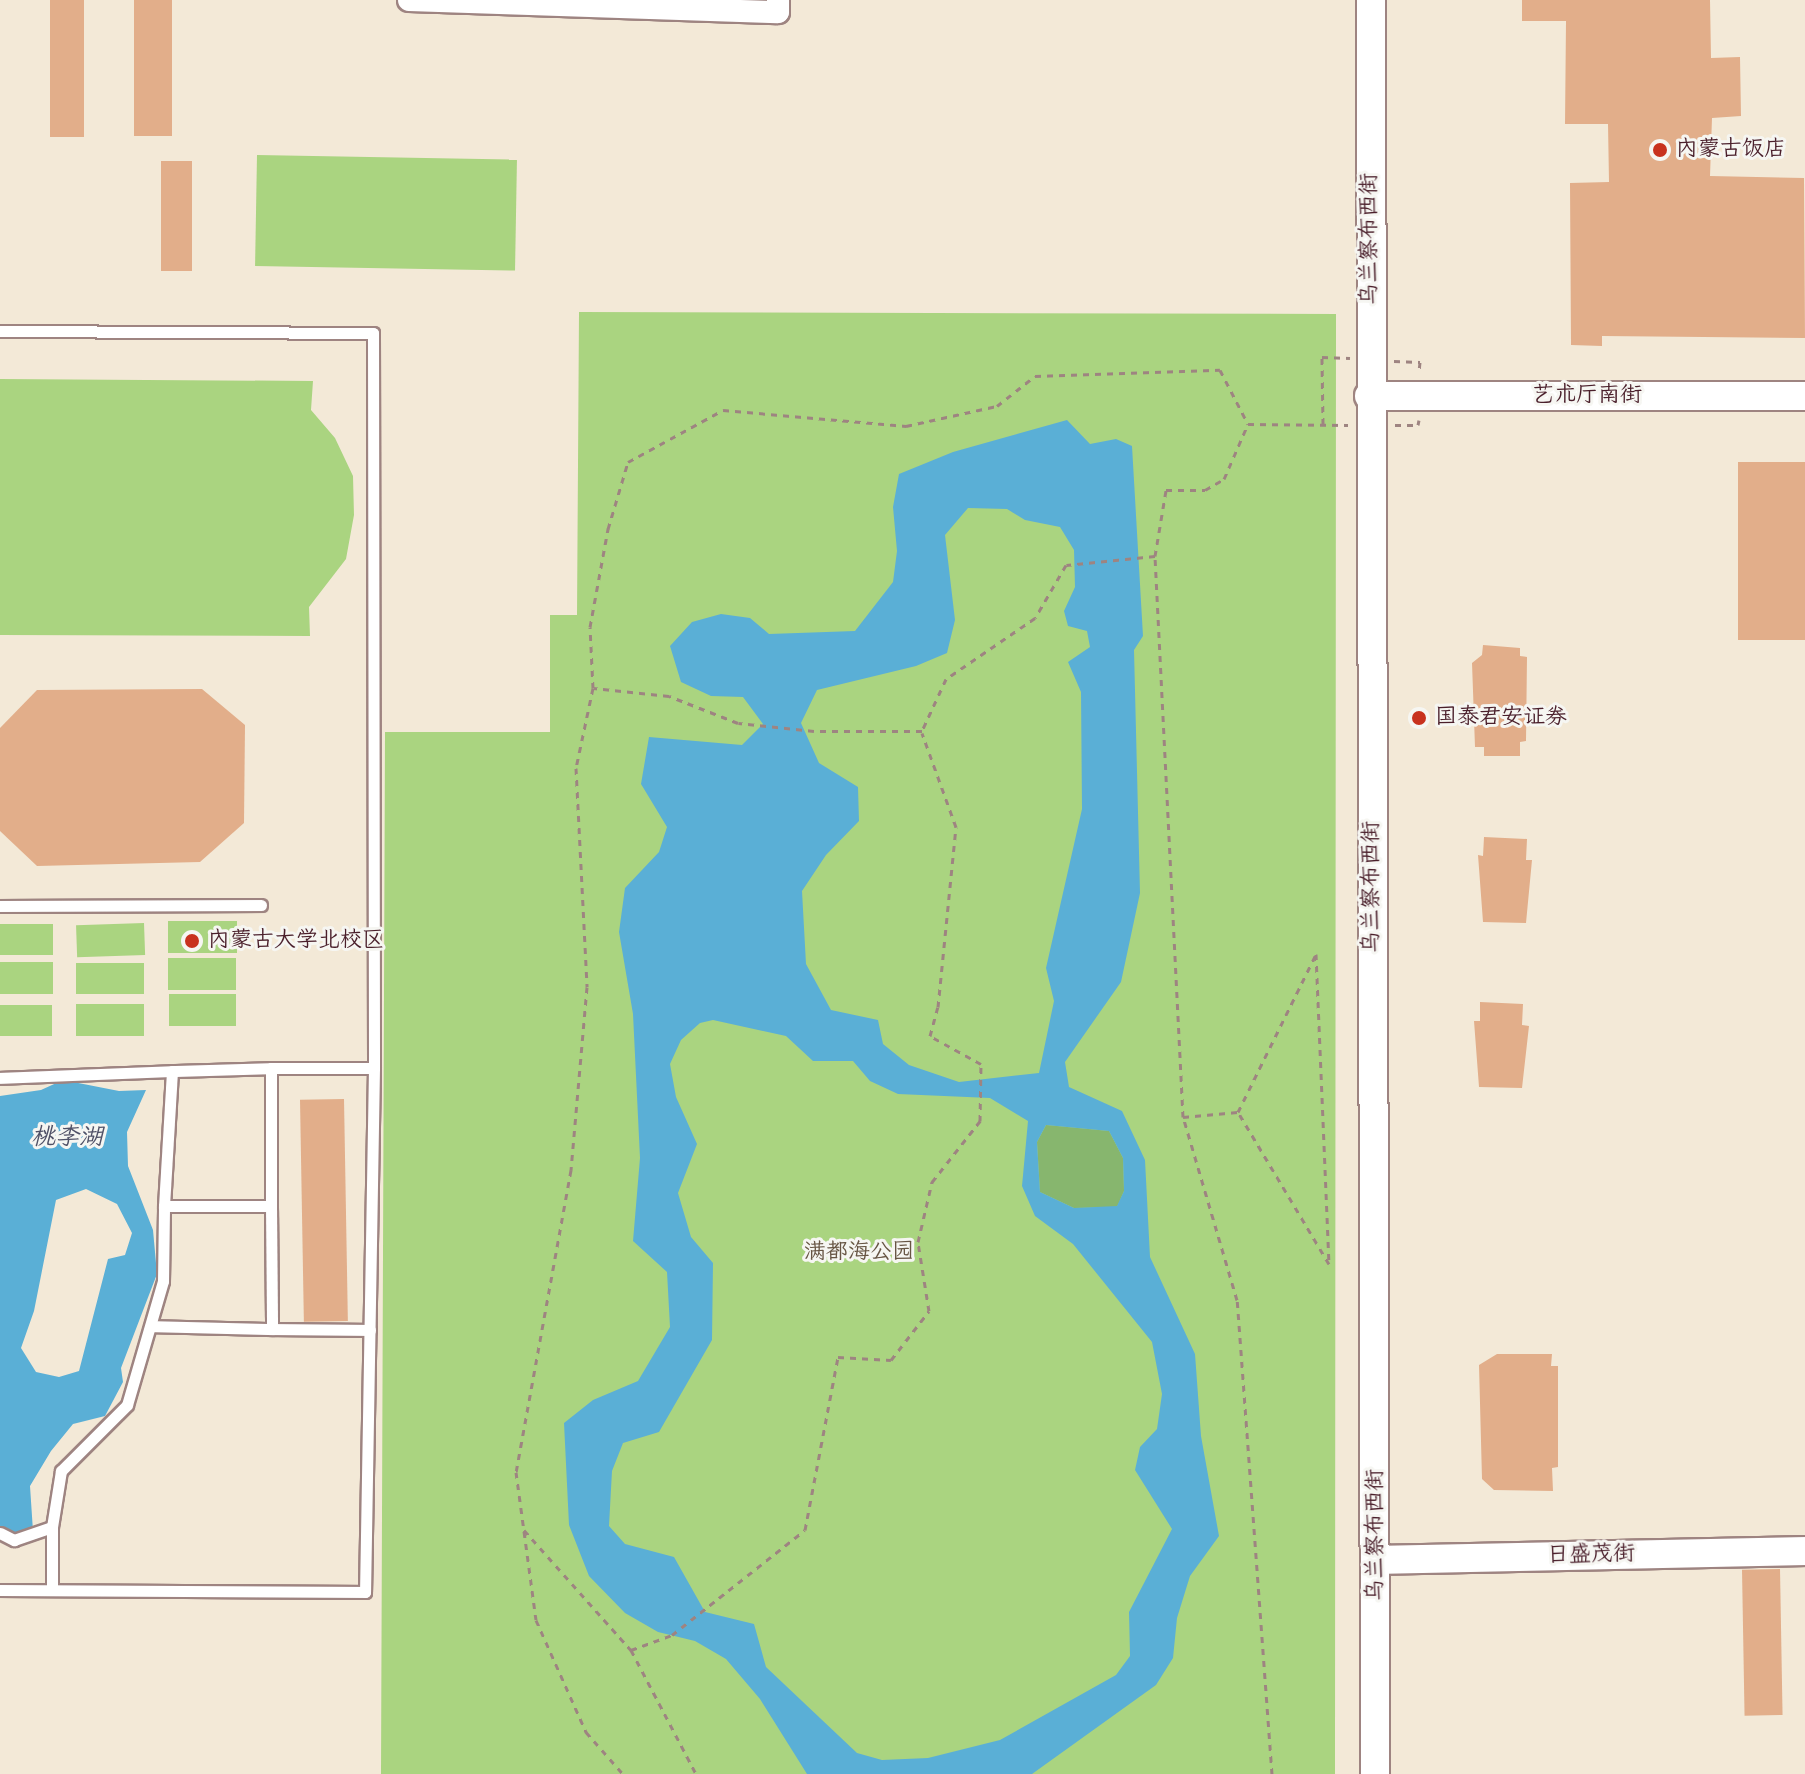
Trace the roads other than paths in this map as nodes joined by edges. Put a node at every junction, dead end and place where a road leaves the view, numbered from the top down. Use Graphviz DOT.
graph roads {
  1 [pos="409,0"];
  2 [pos="778,0"];
  3 [pos="1371,0"];
  4 [pos="0,331"];
  5 [pos="1369,396"];
  6 [pos="1805,396"];
  7 [pos="261,905"];
  8 [pos="0,906"];
  9 [pos="271,1068"];
  10 [pos="374,1068"];
  11 [pos="172,1071"];
  12 [pos="0,1078"];
  13 [pos="164,1206"];
  14 [pos="271,1206"];
  15 [pos="151,1326"];
  16 [pos="272,1329"];
  17 [pos="370,1330"];
  18 [pos="52,1527"];
  19 [pos="0,1533"];
  20 [pos="1805,1551"];
  21 [pos="1376,1560"];
  22 [pos="0,1590"];
  23 [pos="52,1590"];
  24 [pos="1375,1774"];
  1 -- 2 [label="street"];
  3 -- 5 [label="street, 乌兰察布西街"];
  4 -- 10 [label="lane"];
  5 -- 6 [label="street, 艺术厅南街"];
  5 -- 21 [label="street, 乌兰察布西街"];
  7 -- 8 [label="lane"];
  9 -- 10 [label="lane"];
  9 -- 11 [label="lane"];
  9 -- 14 [label="lane"];
  10 -- 17 [label="lane"];
  11 -- 12 [label="lane"];
  11 -- 13 [label="lane"];
  13 -- 14 [label="lane"];
  13 -- 15 [label="lane"];
  14 -- 16 [label="lane"];
  15 -- 16 [label="lane"];
  15 -- 18 [label="lane"];
  16 -- 17 [label="lane"];
  17 -- 23 [label="lane"];
  18 -- 19 [label="lane"];
  18 -- 23 [label="lane"];
  20 -- 21 [label="street, 日盛茂街"];
  21 -- 24 [label="street, 乌兰察布西街"];
  22 -- 23 [label="lane"];
}
